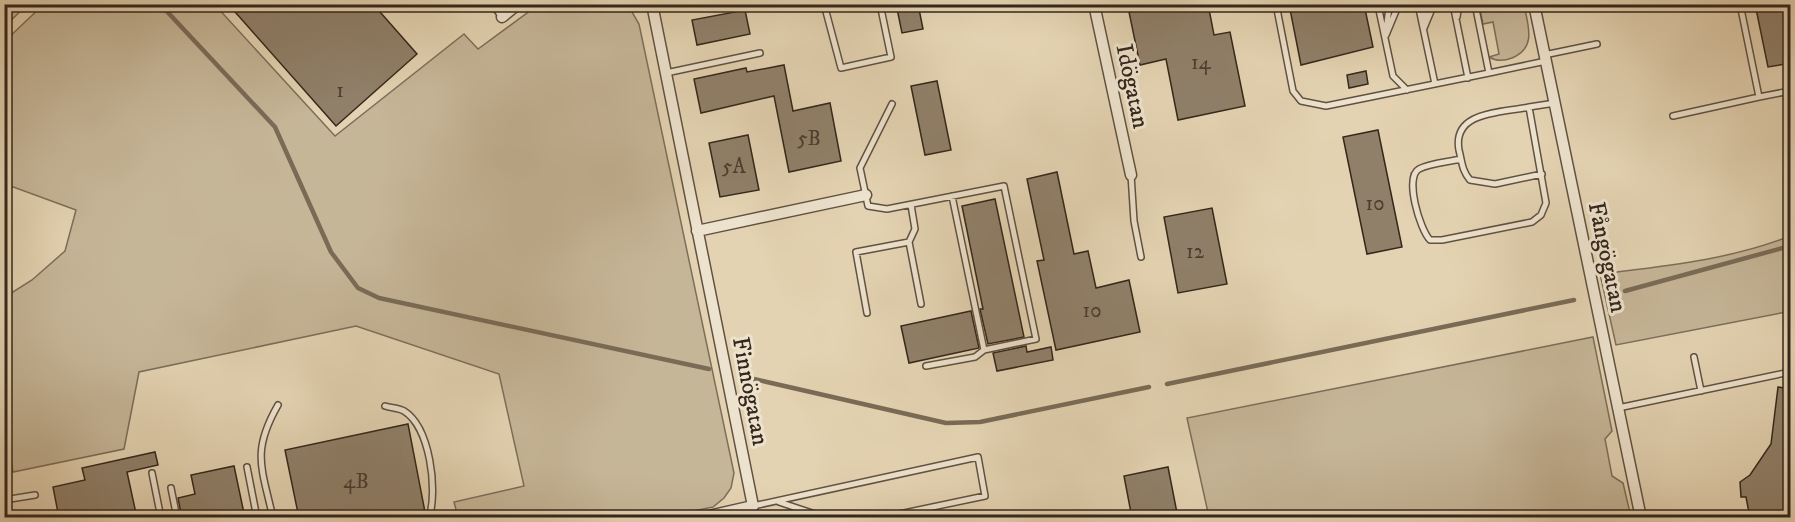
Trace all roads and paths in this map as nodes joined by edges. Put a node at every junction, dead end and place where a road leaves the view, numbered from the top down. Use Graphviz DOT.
graph roads {
  1 [pos="492,4"];
  2 [pos="518,4"];
  3 [pos="663,4"];
  4 [pos="824,4"];
  5 [pos="880,4"];
  6 [pos="1094,4"];
  7 [pos="1276,4"];
  8 [pos="1418,4"];
  9 [pos="1426,4"];
  10 [pos="1434,4"];
  11 [pos="1454,4"];
  12 [pos="1459,4"];
  13 [pos="1475,4"];
  14 [pos="1534,4"];
  15 [pos="1740,4"];
  16 [pos="650,5"];
  17 [pos="1398,6"];
  18 [pos="1389,8"];
  19 [pos="1379,10"];
  20 [pos="502,17"];
  21 [pos="1457,21"];
  22 [pos="1424,29"];
  23 [pos="1385,37"];
  24 [pos="1597,44"];
  25 [pos="760,53"];
  26 [pos="1545,58"];
  27 [pos="665,73"];
  28 [pos="1489,73"];
  29 [pos="1468,78"];
  30 [pos="1435,84"];
  31 [pos="1407,90"];
  32 [pos="1791,91"];
  33 [pos="1759,97"];
  34 [pos="1555,103"];
  35 [pos="892,104"];
  36 [pos="1529,107"];
  37 [pos="1672,116"];
  38 [pos="1461,159"];
  39 [pos="1542,174"];
  40 [pos="1131,175"];
  41 [pos="866,195"];
  42 [pos="952,196"];
  43 [pos="911,205"];
  44 [pos="697,231"];
  45 [pos="909,242"];
  46 [pos="1141,257"];
  47 [pos="921,304"];
  48 [pos="867,313"];
  49 [pos="984,350"];
  50 [pos="1694,357"];
  51 [pos="926,366"];
  52 [pos="1791,372"];
  53 [pos="1701,391"];
  54 [pos="278,405"];
  55 [pos="386,406"];
  56 [pos="1618,408"];
  57 [pos="247,467"];
  58 [pos="152,474"];
  59 [pos="171,488"];
  60 [pos="35,495"];
  61 [pos="4,500"];
  62 [pos="777,501"];
  63 [pos="753,506"];
  64 [pos="161,518"];
  65 [pos="177,518"];
  66 [pos="257,518"];
  67 [pos="273,518"];
  68 [pos="429,518"];
  69 [pos="700,518"];
  70 [pos="827,518"];
  71 [pos="880,518"];
  72 [pos="1641,518"];
  1 -- 20 [label="lane"];
  2 -- 20 [label="street"];
  3 -- 16 [label="street"];
  4 -- 5 [label="lane"];
  6 -- 40 [label="street, Idögatan"];
  7 -- 31 [label="lane"];
  8 -- 22 [label="lane"];
  9 -- 22 [label="lane"];
  10 -- 22 [label="lane"];
  11 -- 21 [label="lane"];
  12 -- 21 [label="lane"];
  13 -- 28 [label="lane"];
  14 -- 26 [label="street, Fångögatan"];
  15 -- 33 [label="lane"];
  16 -- 27 [label="street, Finnögatan"];
  17 -- 23 [label="lane"];
  18 -- 23 [label="lane"];
  19 -- 23 [label="lane"];
  21 -- 29 [label="lane"];
  22 -- 30 [label="lane"];
  23 -- 31 [label="lane"];
  24 -- 26 [label="lane"];
  25 -- 27 [label="lane"];
  26 -- 28 [label="lane"];
  26 -- 34 [label="street, Fångögatan"];
  27 -- 44 [label="street, Finnögatan"];
  28 -- 29 [label="lane"];
  29 -- 30 [label="lane"];
  30 -- 31 [label="lane"];
  32 -- 33 [label="lane"];
  33 -- 37 [label="lane"];
  34 -- 36 [label="lane"];
  34 -- 56 [label="street, Fångögatan"];
  35 -- 41 [label="lane"];
  36 -- 38 [label="lane"];
  36 -- 39 [label="lane"];
  38 -- 39 [label="lane"];
  38 -- 39 [label="lane"];
  40 -- 46 [label="lane"];
  41 -- 43 [label="lane"];
  41 -- 44 [label="street"];
  42 -- 43 [label="lane"];
  42 -- 49 [label="lane"];
  42 -- 49 [label="lane"];
  43 -- 45 [label="lane"];
  44 -- 63 [label="street, Finnögatan"];
  45 -- 47 [label="lane"];
  45 -- 48 [label="lane"];
  49 -- 51 [label="lane"];
  50 -- 53 [label="lane"];
  52 -- 53 [label="lane"];
  53 -- 56 [label="lane"];
  54 -- 67 [label="lane"];
  55 -- 68 [label="lane"];
  56 -- 72 [label="street, Fångögatan"];
  57 -- 66 [label="lane"];
  58 -- 64 [label="lane"];
  59 -- 65 [label="lane"];
  60 -- 61 [label="lane"];
  62 -- 63 [label="lane"];
  62 -- 70 [label="lane"];
  62 -- 71 [label="lane"];
  63 -- 69 [label="street"];
}
